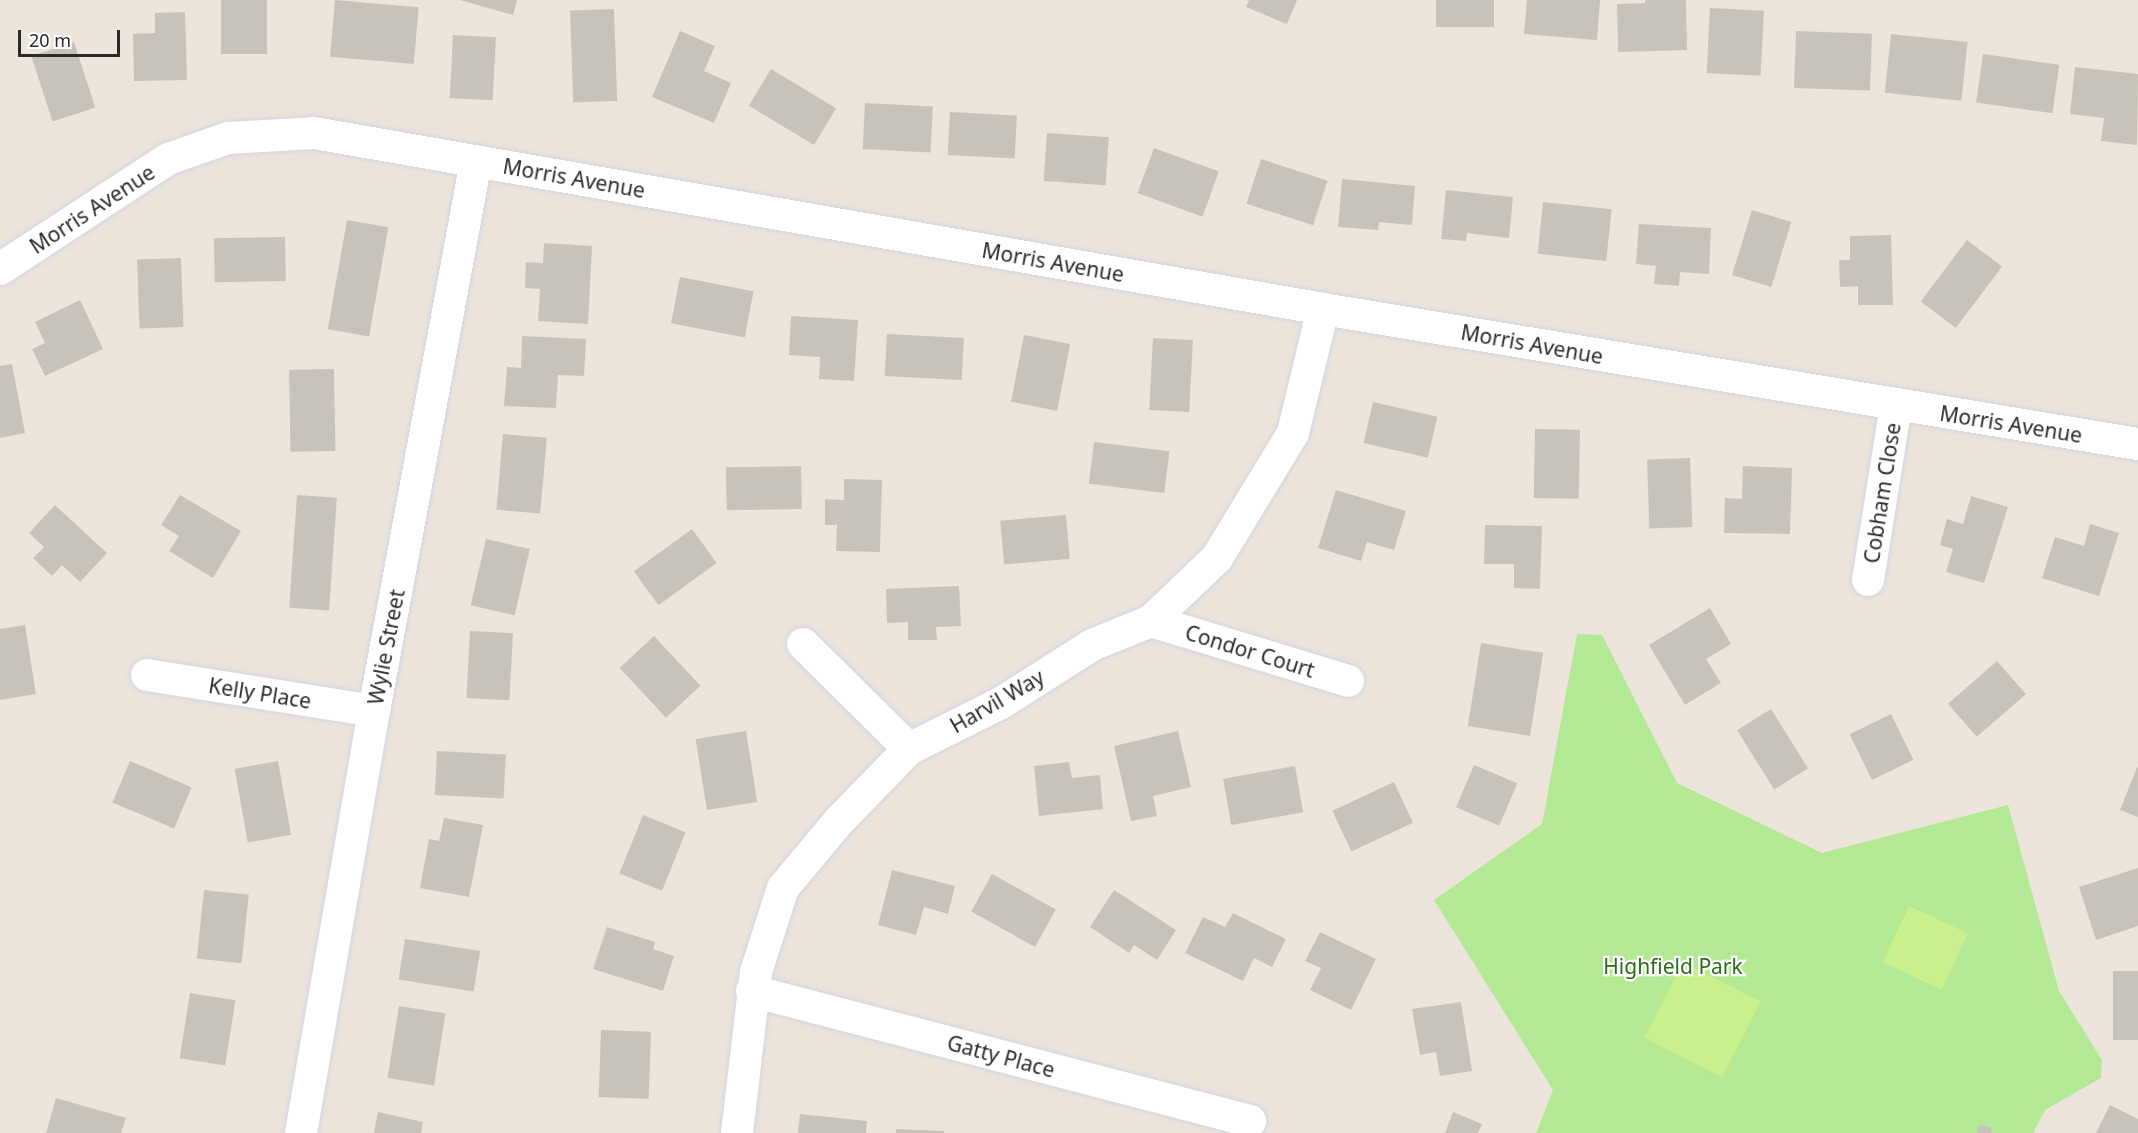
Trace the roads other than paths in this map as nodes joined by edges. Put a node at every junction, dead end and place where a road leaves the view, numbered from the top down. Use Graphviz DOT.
graph roads {
  1 [pos="476,161"];
  2 [pos="0,269"];
  3 [pos="1323,309"];
  4 [pos="1896,406"];
  5 [pos="2138,444"];
  6 [pos="1868,579"];
  7 [pos="1151,621"];
  8 [pos="803,644"];
  9 [pos="147,675"];
  10 [pos="1348,681"];
  11 [pos="374,711"];
  12 [pos="909,749"];
  13 [pos="752,991"];
  14 [pos="1250,1121"];
  15 [pos="301,1133"];
  16 [pos="737,1133"];
  1 -- 2 [label="street, Morris Avenue"];
  1 -- 3 [label="street, Morris Avenue"];
  1 -- 11 [label="street, Wylie Street"];
  3 -- 4 [label="street, Morris Avenue"];
  3 -- 7 [label="street, Harvil Way"];
  4 -- 5 [label="street, Morris Avenue"];
  4 -- 6 [label="street, Cobham Close"];
  7 -- 10 [label="street, Condor Court"];
  7 -- 12 [label="street, Harvil Way"];
  8 -- 12 [label="street"];
  9 -- 11 [label="street, Kelly Place"];
  11 -- 15 [label="street, Wylie Street"];
  12 -- 13 [label="street, Harvil Way"];
  13 -- 14 [label="street, Gatty Place"];
  13 -- 16 [label="street, Harvil Way"];
}
